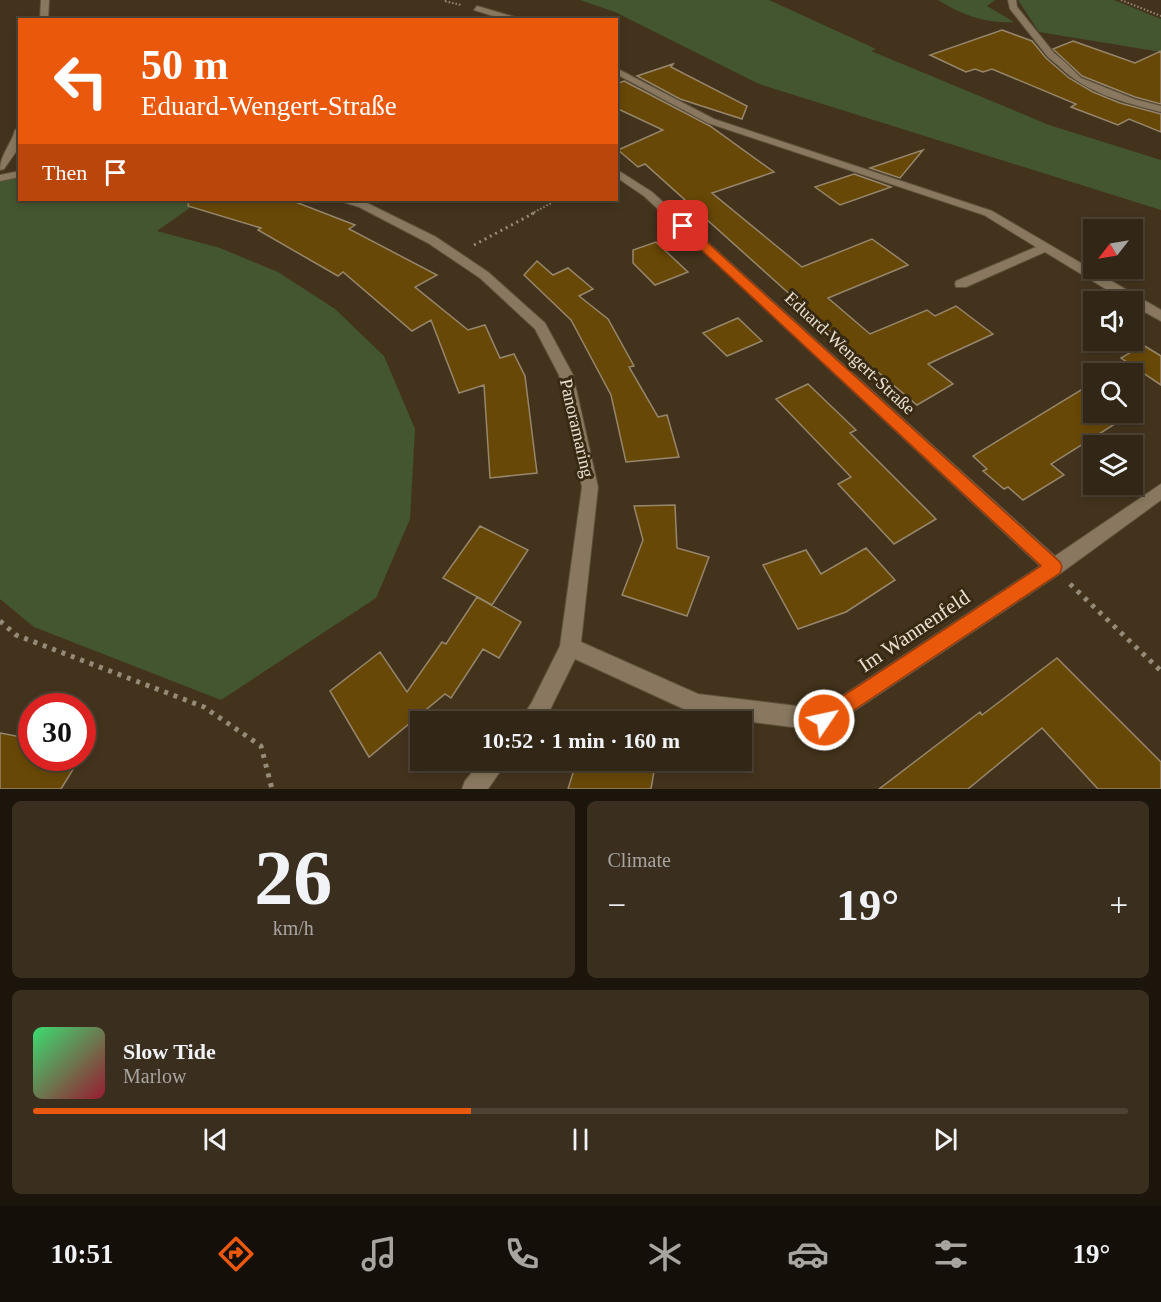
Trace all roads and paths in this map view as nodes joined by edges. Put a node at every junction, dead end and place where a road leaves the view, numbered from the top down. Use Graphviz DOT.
graph roads {
  1 [pos="45,0"];
  2 [pos="1012,0"];
  3 [pos="1121,0"];
  4 [pos="477,8"];
  5 [pos="1161,16"];
  6 [pos="44,18"];
  7 [pos="509,18"];
  8 [pos="618,71"];
  9 [pos="1161,109"];
  10 [pos="18,137"];
  11 [pos="0,167"];
  12 [pos="618,173"];
  13 [pos="18,174"];
  14 [pos="0,178"];
  15 [pos="350,201"];
  16 [pos="555,201"];
  17 [pos="1046,247"];
  18 [pos="455,255"];
  19 [pos="961,284"];
  20 [pos="1161,316"];
  21 [pos="1161,491"];
  22 [pos="1054,567"];
  23 [pos="0,621"];
  24 [pos="570,647"];
  25 [pos="1161,671"];
  26 [pos="539,711"];
  27 [pos="488,771"];
  28 [pos="272,789"];
  29 [pos="473,789"];
  1 -- 6 [label="street"];
  2 -- 9 [label="street"];
  3 -- 5 [label="path"];
  4 -- 7 [label="street"];
  8 -- 17 [label="street"];
  10 -- 11 [label="street"];
  12 -- 22 [label="street, Eduard-Wengert-Straße"];
  13 -- 14 [label="street"];
  15 -- 18 [label="street, Panoramaring"];
  16 -- 18 [label="path"];
  17 -- 19 [label="street"];
  17 -- 20 [label="street"];
  18 -- 24 [label="street, Panoramaring"];
  21 -- 22 [label="street, Im Wannenfeld"];
  22 -- 24 [label="street, Im Wannenfeld"];
  22 -- 25 [label="path"];
  23 -- 28 [label="path"];
  24 -- 26 [label="street, Panoramaring"];
  27 -- 29 [label="street"];
}
